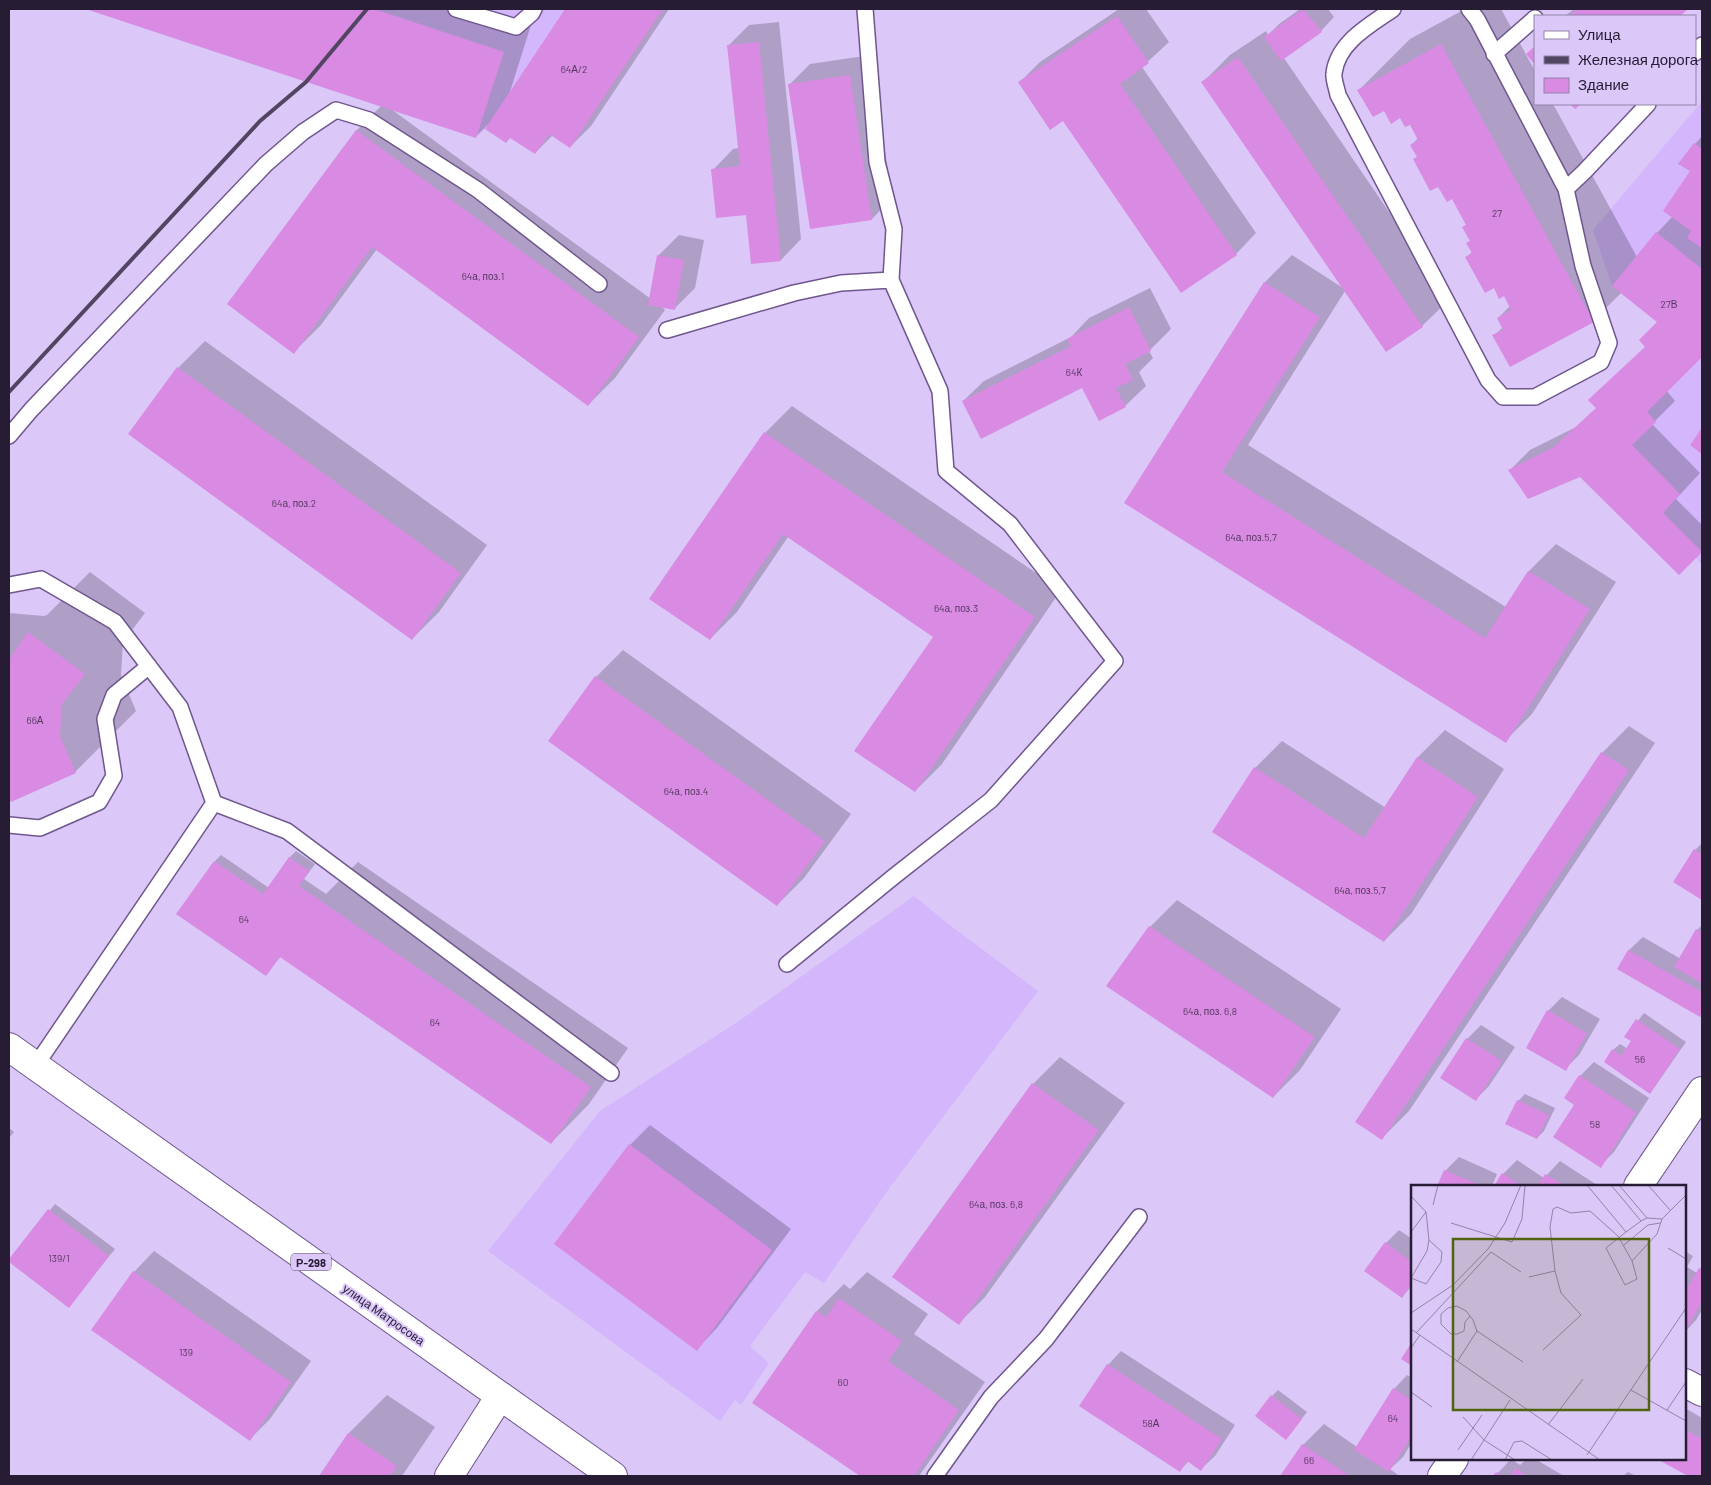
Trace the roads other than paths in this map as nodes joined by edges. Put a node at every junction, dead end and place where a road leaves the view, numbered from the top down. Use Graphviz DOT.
graph roads {
  1 [pos="456,9"];
  2 [pos="534,9"];
  3 [pos="865,9"];
  4 [pos="1393,9"];
  5 [pos="1469,9"];
  6 [pos="1534,19"];
  7 [pos="1494,54"];
  8 [pos="1647,105"];
  9 [pos="1566,189"];
  10 [pos="891,280"];
  11 [pos="599,284"];
  12 [pos="667,330"];
  13 [pos="9,436"];
  14 [pos="9,585"];
  15 [pos="149,666"];
  16 [pos="214,803"];
  17 [pos="9,825"];
  18 [pos="787,964"];
  19 [pos="9,1047"];
  20 [pos="36,1065"];
  21 [pos="611,1073"];
  22 [pos="1702,1091"];
  23 [pos="1639,1185"];
  24 [pos="1139,1217"];
  25 [pos="1686,1383"];
  26 [pos="1702,1392"];
  27 [pos="500,1396"];
  28 [pos="1453,1460"];
  29 [pos="449,1476"];
  30 [pos="613,1476"];
  31 [pos="935,1476"];
  32 [pos="1442,1476"];
  1 -- 2 [label="lane"];
  3 -- 10 [label="lane"];
  4 -- 9 [label="lane"];
  5 -- 7 [label="lane"];
  6 -- 7 [label="lane"];
  7 -- 9 [label="lane"];
  8 -- 9 [label="lane"];
  10 -- 12 [label="lane"];
  10 -- 18 [label="lane"];
  11 -- 13 [label="lane"];
  14 -- 15 [label="lane"];
  15 -- 16 [label="lane"];
  15 -- 17 [label="lane"];
  16 -- 20 [label="lane"];
  16 -- 21 [label="lane"];
  19 -- 20 [label="main road, улица Матросова / Р-298"];
  20 -- 27 [label="main road, улица Матросова / Р-298"];
  22 -- 23 [label="main road"];
  24 -- 31 [label="lane"];
  25 -- 26 [label="main road"];
  27 -- 29 [label="main road"];
  27 -- 30 [label="main road, улица Матросова / Р-298"];
  28 -- 32 [label="main road"];
}
